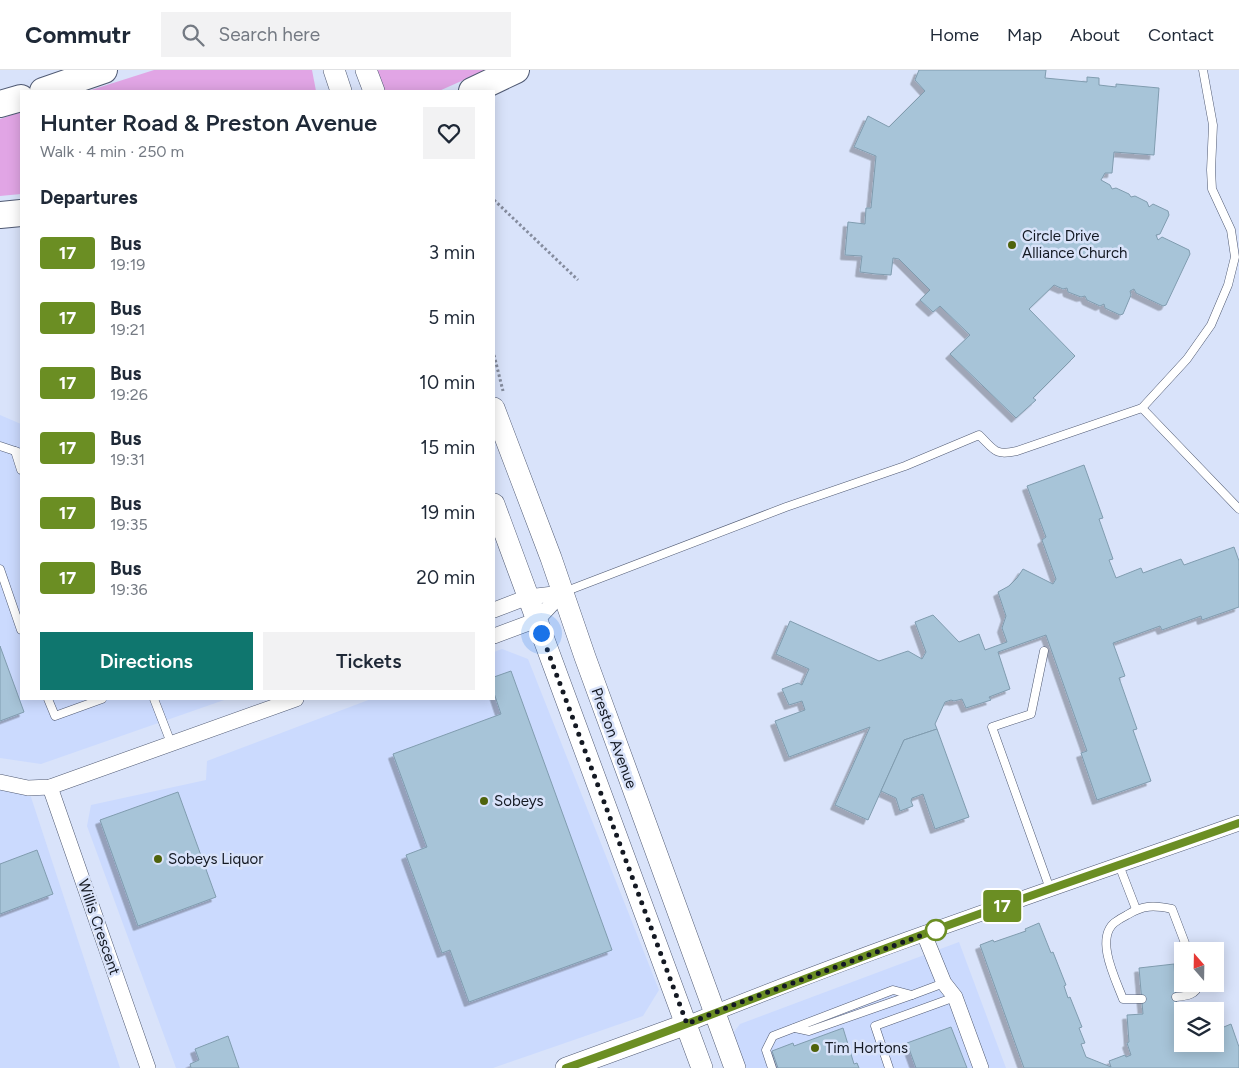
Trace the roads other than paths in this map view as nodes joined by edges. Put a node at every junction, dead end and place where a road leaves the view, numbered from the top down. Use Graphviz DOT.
graph roads {
  1 [pos="104,70"];
  2 [pos="334,70"];
  3 [pos="366,70"];
  4 [pos="516,70"];
  5 [pos="1203,70"];
  6 [pos="46,90"];
  7 [pos="341,90"];
  8 [pos="374,90"];
  9 [pos="474,90"];
  10 [pos="20,98"];
  11 [pos="0,104"];
  12 [pos="20,213"];
  13 [pos="0,214"];
  14 [pos="1142,408"];
  15 [pos="495,411"];
  16 [pos="0,446"];
  17 [pos="18,452"];
  18 [pos="495,507"];
  19 [pos="1239,509"];
  20 [pos="0,569"];
  21 [pos="562,592"];
  22 [pos="528,597"];
  23 [pos="495,610"];
  24 [pos="537,620"];
  25 [pos="20,627"];
  26 [pos="495,636"];
  27 [pos="1044,651"];
  28 [pos="48,700"];
  29 [pos="99,700"];
  30 [pos="154,700"];
  31 [pos="293,700"];
  32 [pos="171,744"];
  33 [pos="0,782"];
  34 [pos="50,786"];
  35 [pos="1239,823"];
  36 [pos="1118,865"];
  37 [pos="1050,889"];
  38 [pos="1136,909"];
  39 [pos="924,934"];
  40 [pos="1185,942"];
  41 [pos="944,983"];
  42 [pos="1194,992"];
  43 [pos="955,997"];
  44 [pos="1176,997"];
  45 [pos="1142,999"];
  46 [pos="715,1013"];
  47 [pos="687,1024"];
  48 [pos="148,1068"];
  49 [pos="566,1068"];
  50 [pos="702,1068"];
  51 [pos="736,1068"];
  52 [pos="772,1068"];
  53 [pos="889,1068"];
  54 [pos="981,1068"];
  1 -- 6 [label="highway"];
  2 -- 7 [label="main road"];
  3 -- 8 [label="main road"];
  4 -- 9 [label="highway"];
  5 -- 14 [label="lane"];
  10 -- 11 [label="highway"];
  12 -- 13 [label="highway"];
  14 -- 19 [label="lane"];
  14 -- 21 [label="lane"];
  15 -- 21 [label="main road, Preston Avenue"];
  16 -- 17 [label="lane"];
  18 -- 22 [label="main road, Preston Avenue"];
  20 -- 25 [label="lane"];
  21 -- 22 [label="street"];
  21 -- 24 [label="street"];
  21 -- 46 [label="main road, Preston Avenue"];
  22 -- 23 [label="street"];
  22 -- 24 [label="main road, Preston Avenue"];
  24 -- 26 [label="street"];
  24 -- 47 [label="main road, Preston Avenue"];
  27 -- 37 [label="lane"];
  28 -- 29 [label="lane"];
  30 -- 32 [label="lane"];
  31 -- 32 [label="street"];
  32 -- 34 [label="street"];
  33 -- 34 [label="street"];
  34 -- 48 [label="street, Willis Crescent"];
  35 -- 36 [label="street"];
  36 -- 37 [label="street"];
  36 -- 38 [label="lane"];
  37 -- 39 [label="street"];
  38 -- 40 [label="lane"];
  38 -- 45 [label="lane"];
  39 -- 41 [label="street"];
  39 -- 46 [label="street"];
  41 -- 43 [label="street"];
  41 -- 52 [label="lane"];
  42 -- 44 [label="lane"];
  43 -- 53 [label="lane"];
  43 -- 54 [label="street"];
  46 -- 47 [label="street"];
  46 -- 51 [label="main road, Preston Avenue"];
  47 -- 49 [label="main road"];
  47 -- 50 [label="main road, Preston Avenue"];
}
